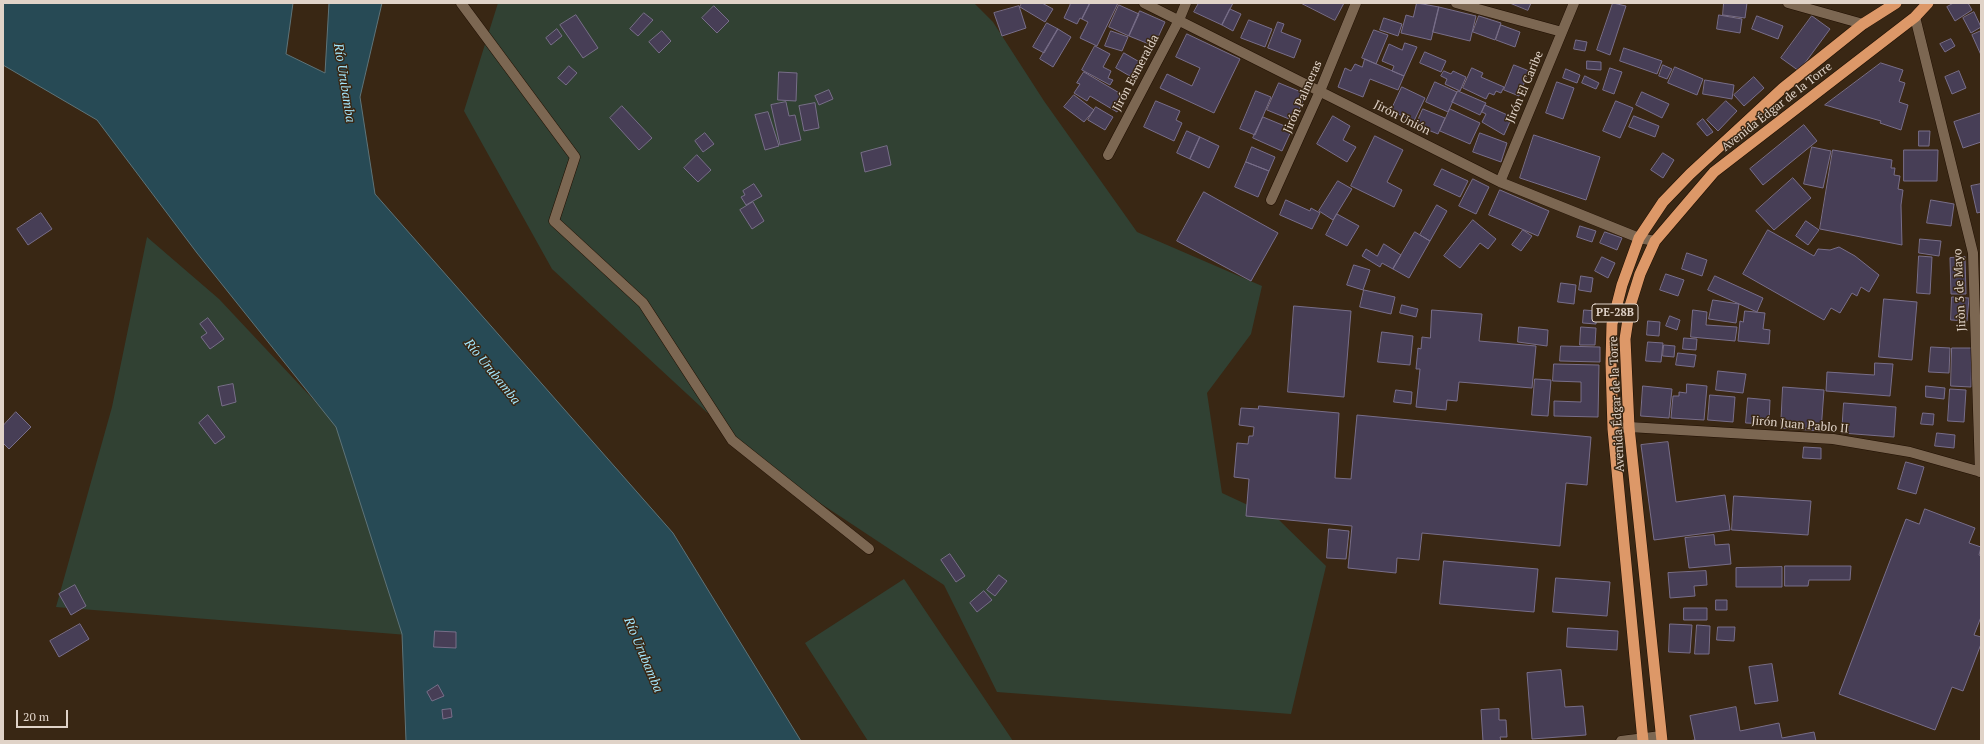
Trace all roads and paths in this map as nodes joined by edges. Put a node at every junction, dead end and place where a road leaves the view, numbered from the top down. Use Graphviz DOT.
graph roads {
  1 [pos="461,3"];
  2 [pos="1144,3"];
  3 [pos="1186,3"];
  4 [pos="1356,3"];
  5 [pos="1456,3"];
  6 [pos="1574,3"];
  7 [pos="1788,3"];
  8 [pos="1928,3"];
  9 [pos="1894,4"];
  10 [pos="1915,16"];
  11 [pos="1179,20"];
  12 [pos="1863,24"];
  13 [pos="1562,32"];
  14 [pos="1320,91"];
  15 [pos="1108,155"];
  16 [pos="1500,182"];
  17 [pos="1271,200"];
  18 [pos="1639,238"];
  19 [pos="1655,241"];
  20 [pos="1977,251"];
  21 [pos="1629,427"];
  22 [pos="1613,428"];
  23 [pos="1981,472"];
  24 [pos="869,549"];
  25 [pos="1661,738"];
  26 [pos="1643,739"];
  27 [pos="1621,741"];
  1 -- 24 [label="street"];
  2 -- 11 [label="street, Jirón Unión"];
  3 -- 11 [label="street, Jirón Esmeralda"];
  4 -- 14 [label="street, Jirón Palmeras"];
  5 -- 13 [label="street"];
  6 -- 13 [label="street, Jirón El Caribe"];
  7 -- 12 [label="street"];
  8 -- 10 [label="highway, Avenida Édgar de la Torre / PE-28B"];
  9 -- 12 [label="highway, Avenida Édgar de la Torre / PE-28B"];
  10 -- 19 [label="highway, Avenida Édgar de la Torre / PE-28B"];
  10 -- 20 [label="street, Jiròn 3 de Mayo"];
  11 -- 14 [label="street, Jirón Unión"];
  11 -- 15 [label="street, Jirón Esmeralda"];
  12 -- 18 [label="highway, Avenida Édgar de la Torre / PE-28B"];
  13 -- 16 [label="street, Jirón El Caribe"];
  14 -- 16 [label="street, Jirón Unión"];
  14 -- 17 [label="street, Jirón Palmeras"];
  16 -- 18 [label="street, Jirón Unión"];
  18 -- 19 [label="street, Jirón Unión"];
  18 -- 22 [label="highway, Avenida Édgar de la Torre / PE-28B"];
  19 -- 21 [label="highway, Avenida Édgar de la Torre / PE-28B"];
  20 -- 23 [label="street, Jiròn 3 de Mayo"];
  21 -- 22 [label="street, Jirón Juan Pablo II"];
  21 -- 23 [label="street, Jirón Juan Pablo II"];
  21 -- 25 [label="highway, Avenida Édgar de la Torre / PE-28B"];
  22 -- 26 [label="highway, Avenida Édgar de la Torre / PE-28B"];
  25 -- 26 [label="street"];
  26 -- 27 [label="street"];
}
